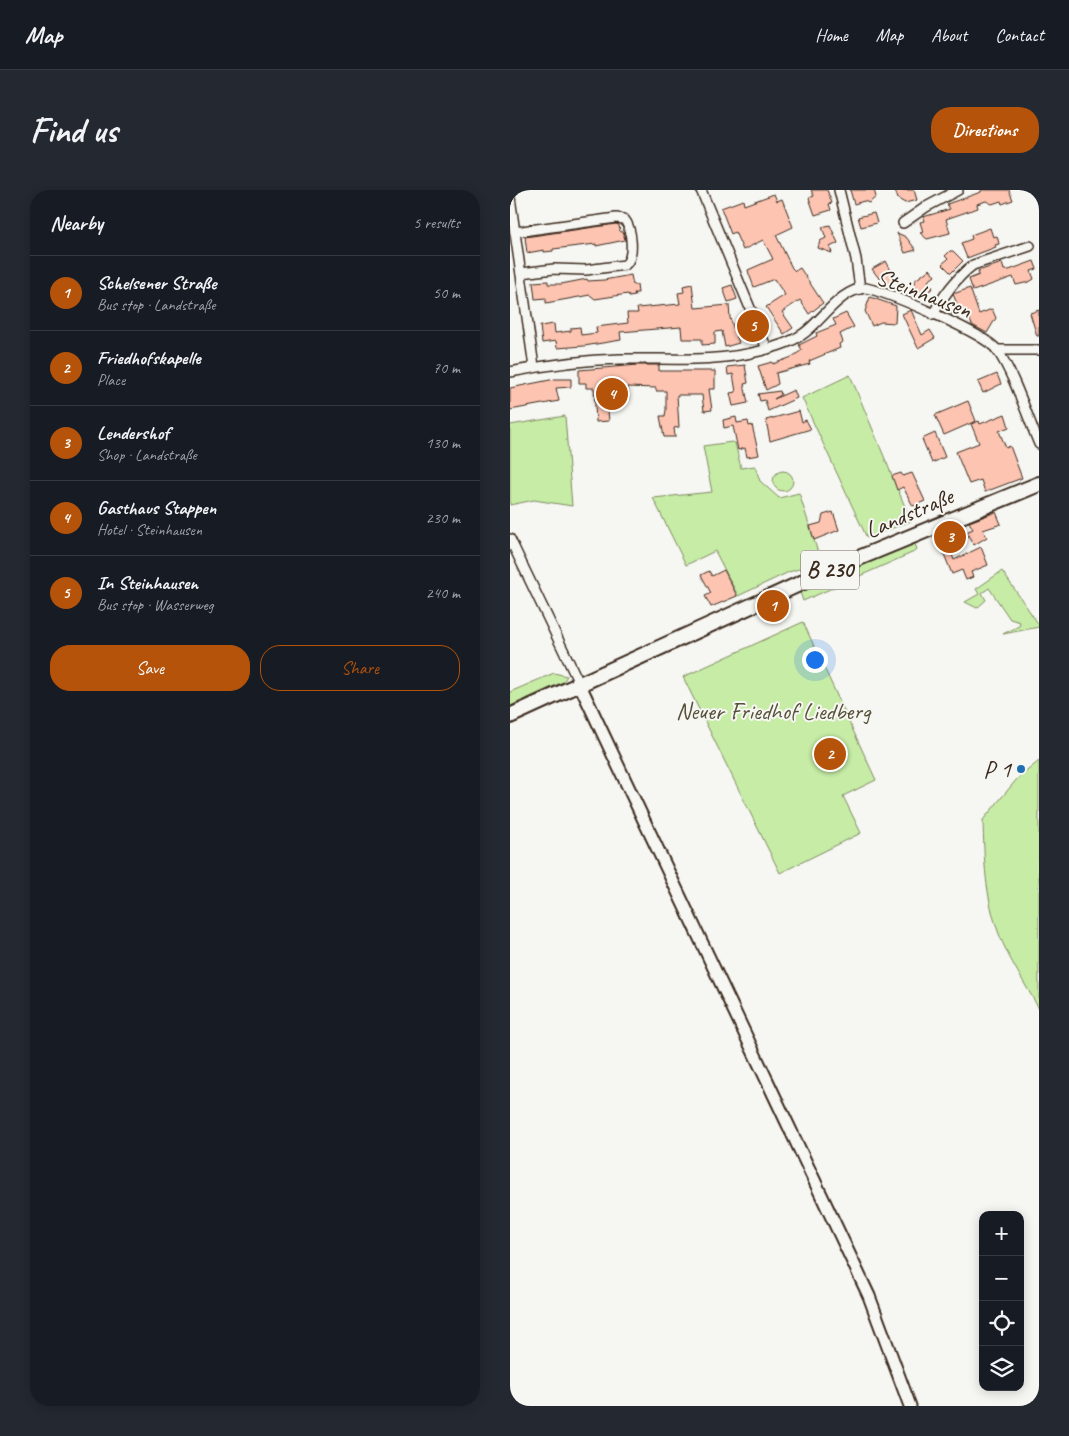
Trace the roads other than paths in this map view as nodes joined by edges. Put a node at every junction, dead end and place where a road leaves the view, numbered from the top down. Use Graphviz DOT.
graph roads {
  1 [pos="700,190"];
  2 [pos="839,190"];
  3 [pos="958,190"];
  4 [pos="510,197"];
  5 [pos="903,223"];
  6 [pos="515,232"];
  7 [pos="1030,246"];
  8 [pos="521,273"];
  9 [pos="860,289"];
  10 [pos="934,315"];
  11 [pos="768,349"];
  12 [pos="997,350"];
  13 [pos="1039,350"];
  14 [pos="534,367"];
  15 [pos="510,372"];
  16 [pos="1039,444"];
  17 [pos="1039,484"];
  18 [pos="510,539"];
  19 [pos="578,684"];
  20 [pos="510,716"];
  21 [pos="910,1406"];
  1 -- 11 [label="street"];
  2 -- 9 [label="street"];
  3 -- 5 [label="street"];
  4 -- 6 [label="street"];
  6 -- 8 [label="street"];
  6 -- 8 [label="street"];
  7 -- 10 [label="street"];
  8 -- 14 [label="street"];
  9 -- 10 [label="street, Steinhausen"];
  9 -- 11 [label="street, Steinhausen"];
  10 -- 12 [label="street, Steinhausen"];
  11 -- 14 [label="street, Steinhausen"];
  12 -- 13 [label="street"];
  12 -- 16 [label="street, Steinhausen"];
  14 -- 15 [label="street, Steinhausen"];
  17 -- 19 [label="main road, Landstraße / B 230"];
  18 -- 19 [label="street"];
  19 -- 20 [label="main road, B 230"];
  19 -- 21 [label="street"];
}
